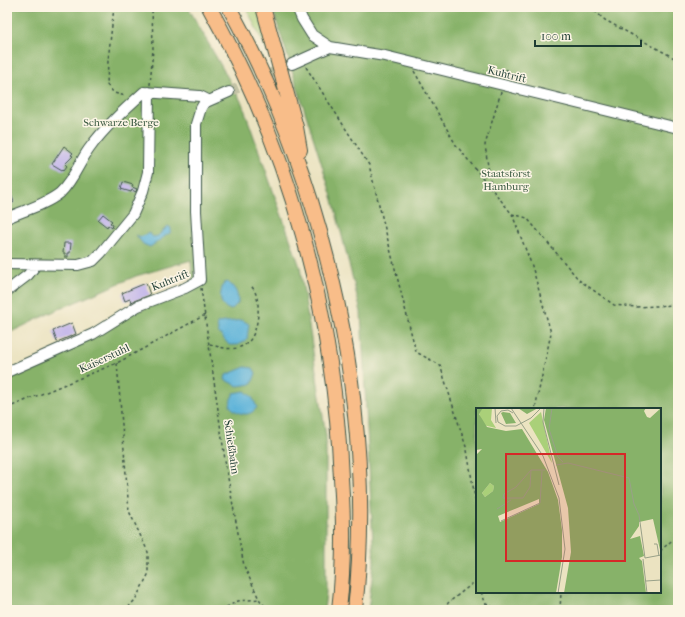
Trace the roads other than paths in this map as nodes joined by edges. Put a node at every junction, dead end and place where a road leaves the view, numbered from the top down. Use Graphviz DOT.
graph roads {
  1 [pos="209,7"];
  2 [pos="230,7"];
  3 [pos="263,7"];
  4 [pos="297,7"];
  5 [pos="330,47"];
  6 [pos="292,64"];
  7 [pos="229,92"];
  8 [pos="145,94"];
  9 [pos="208,100"];
  10 [pos="678,128"];
  11 [pos="305,180"];
  12 [pos="7,218"];
  13 [pos="7,264"];
  14 [pos="36,265"];
  15 [pos="7,291"];
  16 [pos="7,372"];
  17 [pos="339,610"];
  18 [pos="355,610"];
  1 -- 17 [label="highway"];
  2 -- 11 [label="highway"];
  3 -- 11 [label="highway"];
  4 -- 5 [label="street, Kuhtrift"];
  5 -- 6 [label="street"];
  5 -- 10 [label="street, Kuhtrift"];
  7 -- 9 [label="street"];
  8 -- 9 [label="street"];
  8 -- 12 [label="street"];
  8 -- 14 [label="street"];
  9 -- 16 [label="street, Kuhtrift"];
  11 -- 18 [label="highway"];
  13 -- 14 [label="street"];
  14 -- 15 [label="street"];
}
